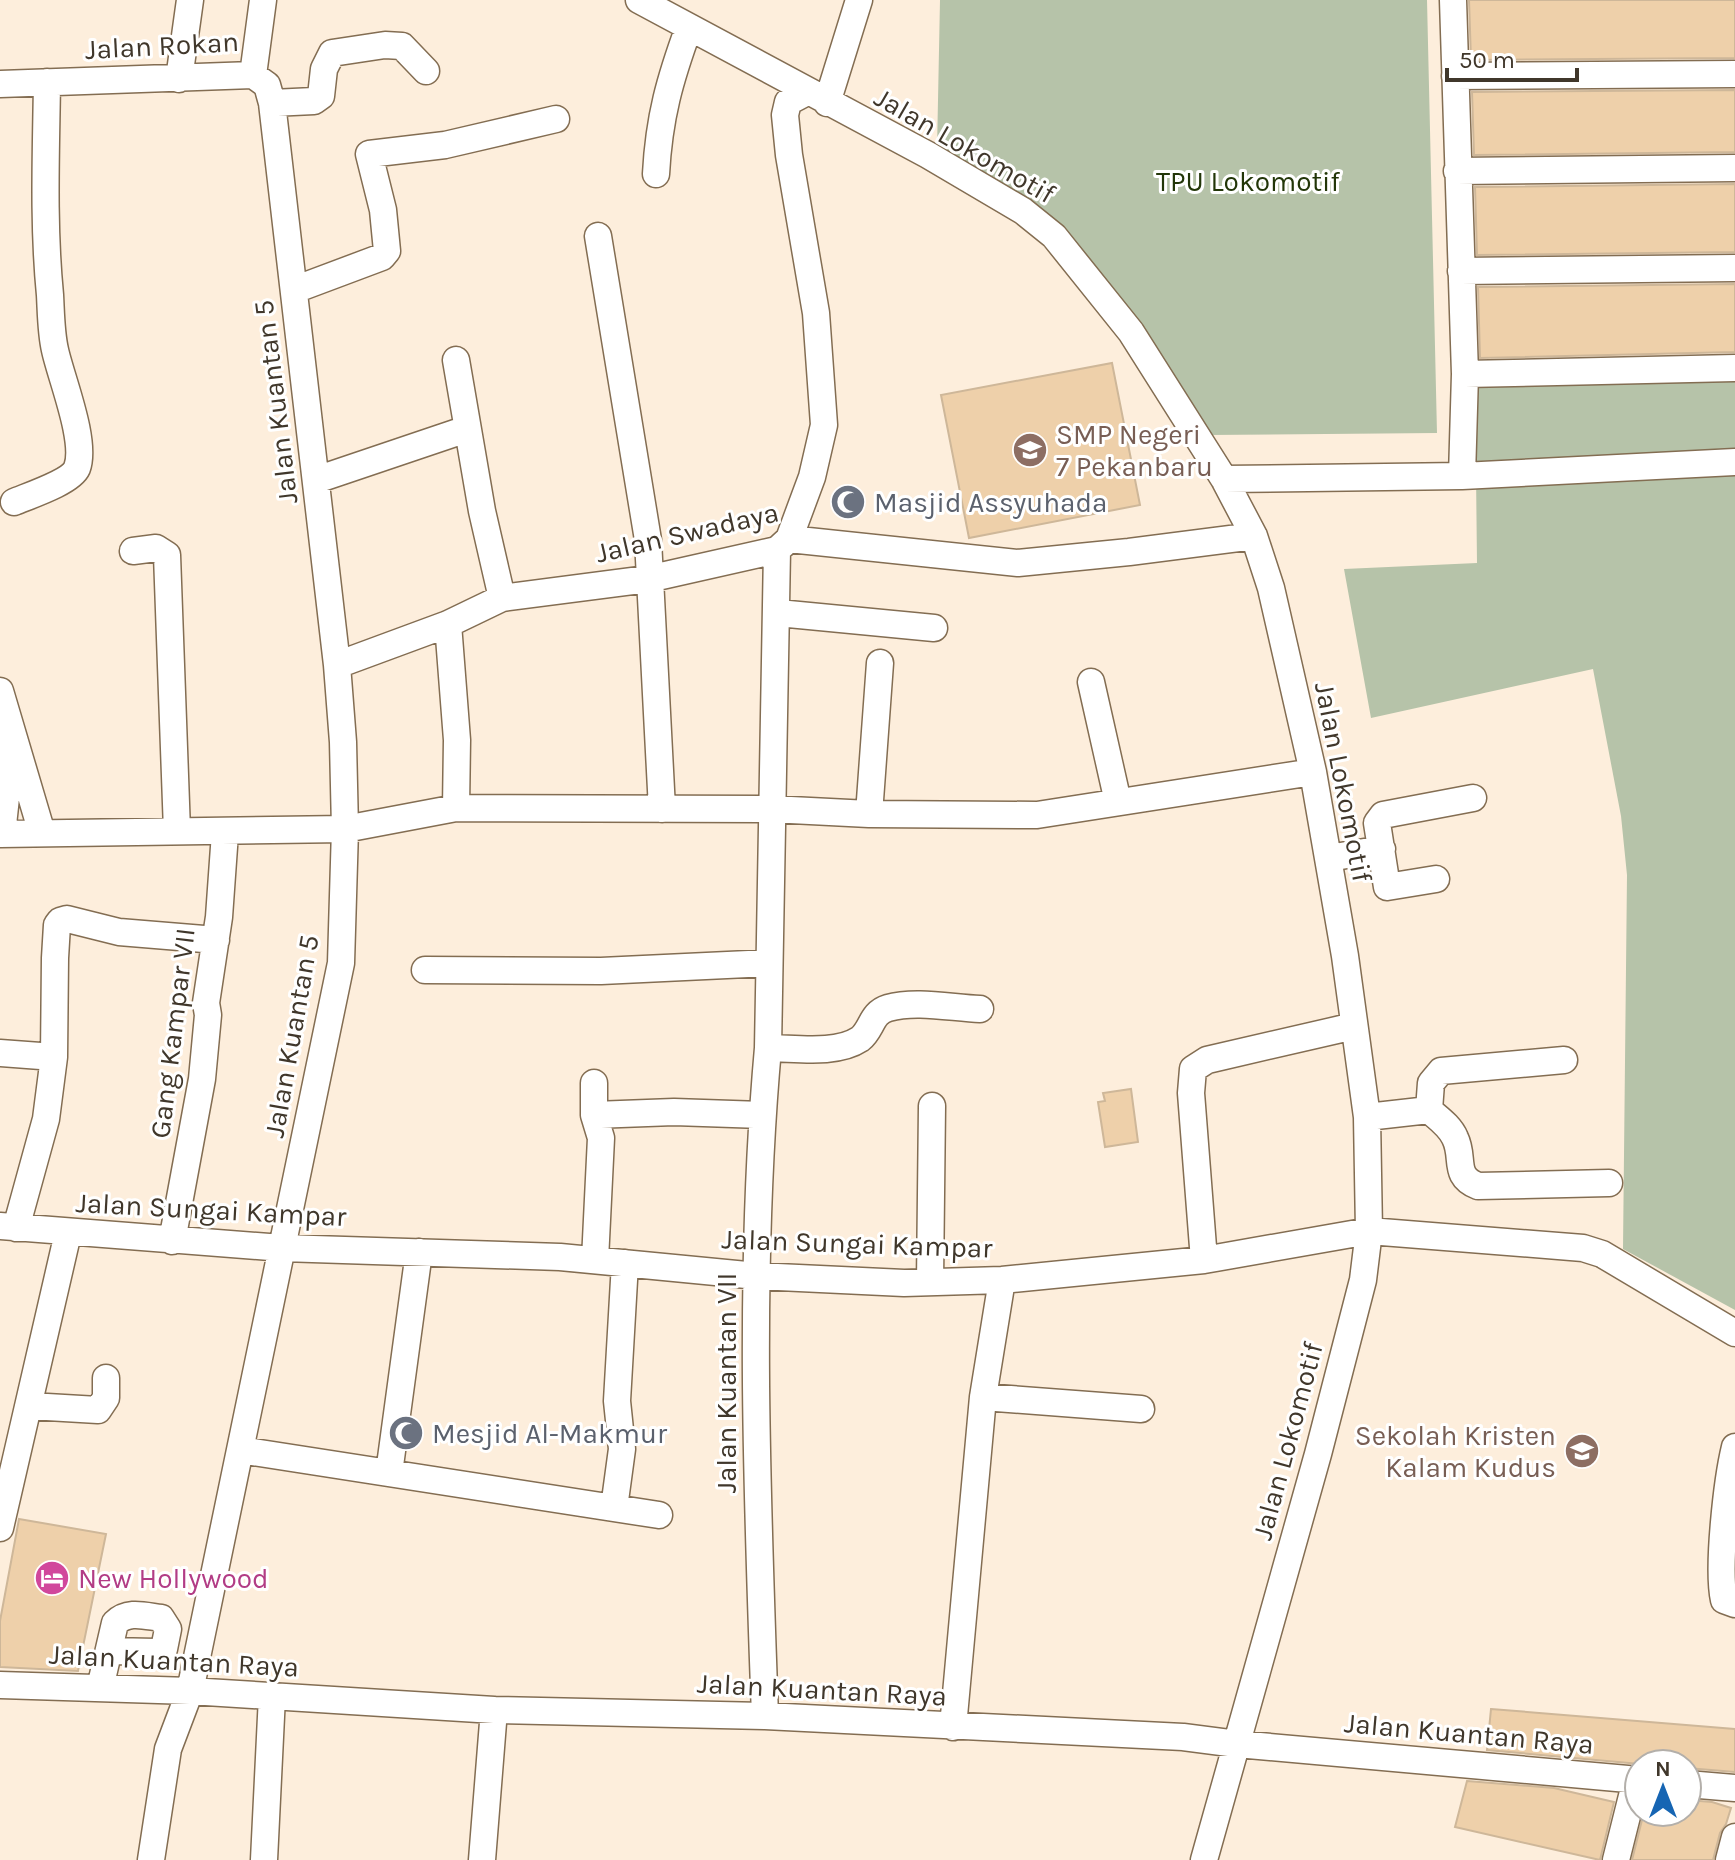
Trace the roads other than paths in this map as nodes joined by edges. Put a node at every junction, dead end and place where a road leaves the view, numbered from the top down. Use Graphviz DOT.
graph roads {
  1 [pos="190,0"];
  2 [pos="263,0"];
  3 [pos="639,0"];
  4 [pos="859,0"];
  5 [pos="1453,0"];
  6 [pos="689,27"];
  7 [pos="426,71"];
  8 [pos="1735,74"];
  9 [pos="253,75"];
  10 [pos="1455,76"];
  11 [pos="179,79"];
  12 [pos="47,82"];
  13 [pos="0,84"];
  14 [pos="817,97"];
  15 [pos="272,103"];
  16 [pos="556,119"];
  17 [pos="1735,168"];
  18 [pos="1457,171"];
  19 [pos="656,174"];
  20 [pos="598,236"];
  21 [pos="1735,268"];
  22 [pos="1461,271"];
  23 [pos="294,290"];
  24 [pos="456,360"];
  25 [pos="1735,368"];
  26 [pos="1465,374"];
  27 [pos="467,429"];
  28 [pos="1735,462"];
  29 [pos="1462,476"];
  30 [pos="1224,479"];
  31 [pos="316,480"];
  32 [pos="14,502"];
  33 [pos="1254,536"];
  34 [pos="783,545"];
  35 [pos="133,551"];
  36 [pos="648,579"];
  37 [pos="502,598"];
  38 [pos="778,613"];
  39 [pos="448,624"];
  40 [pos="934,628"];
  41 [pos="880,663"];
  42 [pos="337,665"];
  43 [pos="1091,682"];
  44 [pos="0,691"];
  45 [pos="0,734"];
  46 [pos="1313,772"];
  47 [pos="1473,798"];
  48 [pos="1118,802"];
  49 [pos="456,808"];
  50 [pos="662,809"];
  51 [pos="771,809"];
  52 [pos="869,814"];
  53 [pos="345,829"];
  54 [pos="177,831"];
  55 [pos="42,833"];
  56 [pos="225,833"];
  57 [pos="1,834"];
  58 [pos="1382,849"];
  59 [pos="1329,858"];
  60 [pos="1436,879"];
  61 [pos="216,940"];
  62 [pos="769,963"];
  63 [pos="425,970"];
  64 [pos="980,1009"];
  65 [pos="1354,1026"];
  66 [pos="768,1048"];
  67 [pos="0,1053"];
  68 [pos="54,1057"];
  69 [pos="1564,1060"];
  70 [pos="594,1083"];
  71 [pos="932,1106"];
  72 [pos="1429,1110"];
  73 [pos="594,1115"];
  74 [pos="762,1115"];
  75 [pos="1367,1117"];
  76 [pos="1609,1183"];
  77 [pos="8,1227"];
  78 [pos="1369,1231"];
  79 [pos="68,1233"];
  80 [pos="172,1241"];
  81 [pos="282,1248"];
  82 [pos="419,1252"];
  83 [pos="595,1260"];
  84 [pos="1204,1260"];
  85 [pos="625,1263"];
  86 [pos="757,1276"];
  87 [pos="1002,1280"];
  88 [pos="930,1282"];
  89 [pos="1735,1333"];
  90 [pos="106,1378"];
  91 [pos="983,1397"];
  92 [pos="30,1406"];
  93 [pos="1141,1409"];
  94 [pos="1735,1447"];
  95 [pos="240,1450"];
  96 [pos="8,1458"];
  97 [pos="389,1473"];
  98 [pos="614,1508"];
  99 [pos="1730,1514"];
  100 [pos="659,1515"];
  101 [pos="0,1528"];
  102 [pos="1735,1604"];
  103 [pos="109,1651"];
  104 [pos="100,1688"];
  105 [pos="190,1691"];
  106 [pos="1,1692"];
  107 [pos="272,1696"];
  108 [pos="494,1710"];
  109 [pos="765,1716"];
  110 [pos="953,1727"];
  111 [pos="1237,1744"];
  112 [pos="1623,1779"];
  113 [pos="1703,1785"];
  114 [pos="1735,1788"];
  115 [pos="1625,1828"];
  116 [pos="1735,1837"];
  117 [pos="151,1860"];
  118 [pos="264,1860"];
  119 [pos="482,1860"];
  120 [pos="1204,1860"];
  121 [pos="1616,1860"];
  122 [pos="1729,1860"];
  1 -- 11 [label="street"];
  2 -- 9 [label="street, Jalan Rokan"];
  3 -- 6 [label="street, Jalan Lokomotif"];
  4 -- 14 [label="street"];
  5 -- 10 [label="street"];
  6 -- 14 [label="street, Jalan Lokomotif"];
  6 -- 19 [label="street"];
  7 -- 15 [label="street"];
  8 -- 10 [label="street"];
  9 -- 11 [label="street, Jalan Rokan"];
  9 -- 15 [label="street, Jalan Kuantan 5"];
  10 -- 18 [label="street"];
  11 -- 12 [label="street, Jalan Rokan"];
  12 -- 13 [label="street, Jalan Rokan"];
  12 -- 32 [label="street"];
  14 -- 30 [label="street, Jalan Lokomotif"];
  14 -- 34 [label="street"];
  15 -- 23 [label="street, Jalan Kuantan 5"];
  16 -- 23 [label="street"];
  17 -- 18 [label="street"];
  18 -- 22 [label="street"];
  20 -- 36 [label="street"];
  21 -- 22 [label="street"];
  22 -- 26 [label="street"];
  23 -- 31 [label="street, Jalan Kuantan 5"];
  24 -- 27 [label="street"];
  25 -- 26 [label="street"];
  26 -- 29 [label="street"];
  27 -- 31 [label="street"];
  27 -- 37 [label="street"];
  28 -- 29 [label="street"];
  29 -- 30 [label="street"];
  30 -- 33 [label="street, Jalan Lokomotif"];
  31 -- 42 [label="street, Jalan Kuantan 5"];
  33 -- 34 [label="street, Jalan Swadaya"];
  33 -- 46 [label="street, Jalan Lokomotif"];
  34 -- 36 [label="street, Jalan Swadaya"];
  34 -- 38 [label="street, Jalan Kuantan VII"];
  35 -- 54 [label="street"];
  36 -- 37 [label="street, Jalan Swadaya"];
  36 -- 50 [label="street"];
  37 -- 39 [label="street, Jalan Swadaya"];
  38 -- 40 [label="street"];
  38 -- 51 [label="street, Jalan Kuantan VII"];
  39 -- 42 [label="street, Jalan Swadaya"];
  39 -- 49 [label="street"];
  41 -- 52 [label="street"];
  42 -- 53 [label="street, Jalan Kuantan 5"];
  43 -- 48 [label="street"];
  44 -- 55 [label="street"];
  45 -- 57 [label="street"];
  46 -- 48 [label="street"];
  46 -- 59 [label="street, Jalan Lokomotif"];
  47 -- 58 [label="street"];
  48 -- 52 [label="street"];
  49 -- 50 [label="street"];
  49 -- 53 [label="street"];
  50 -- 51 [label="street"];
  51 -- 52 [label="street"];
  51 -- 62 [label="street, Jalan Kuantan VII"];
  53 -- 56 [label="street"];
  53 -- 81 [label="street, Jalan Kuantan 5"];
  54 -- 55 [label="street"];
  54 -- 56 [label="street"];
  55 -- 57 [label="street"];
  56 -- 61 [label="street, Gang Kampar VII"];
  58 -- 59 [label="street"];
  58 -- 60 [label="street"];
  59 -- 65 [label="street, Jalan Lokomotif"];
  61 -- 68 [label="street"];
  61 -- 80 [label="street, Gang Kampar VII"];
  62 -- 63 [label="street"];
  62 -- 66 [label="street, Jalan Kuantan VII"];
  64 -- 66 [label="street"];
  65 -- 75 [label="street, Jalan Lokomotif"];
  65 -- 84 [label="street"];
  66 -- 74 [label="street, Jalan Kuantan VII"];
  67 -- 68 [label="street"];
  68 -- 77 [label="street"];
  69 -- 72 [label="street"];
  70 -- 73 [label="street"];
  71 -- 88 [label="street"];
  72 -- 75 [label="street"];
  72 -- 76 [label="street"];
  73 -- 74 [label="street"];
  73 -- 83 [label="street"];
  74 -- 86 [label="street, Jalan Kuantan VII"];
  75 -- 78 [label="street, Jalan Lokomotif"];
  77 -- 79 [label="street, Jalan Sungai Kampar"];
  78 -- 84 [label="street, Jalan Sungai Kampar"];
  78 -- 89 [label="street, Jalan Sungai Kampar"];
  78 -- 111 [label="street, Jalan Lokomotif"];
  79 -- 80 [label="street, Jalan Sungai Kampar"];
  79 -- 92 [label="street"];
  80 -- 81 [label="street, Jalan Sungai Kampar"];
  81 -- 82 [label="street, Jalan Sungai Kampar"];
  81 -- 95 [label="street, Jalan Kuantan 5"];
  82 -- 83 [label="street, Jalan Sungai Kampar"];
  82 -- 97 [label="street"];
  83 -- 85 [label="street, Jalan Sungai Kampar"];
  84 -- 87 [label="street, Jalan Sungai Kampar"];
  85 -- 86 [label="street, Jalan Sungai Kampar"];
  85 -- 98 [label="street"];
  86 -- 88 [label="street, Jalan Sungai Kampar"];
  86 -- 109 [label="street, Jalan Kuantan VII"];
  87 -- 88 [label="street, Jalan Sungai Kampar"];
  87 -- 91 [label="street"];
  90 -- 92 [label="street"];
  91 -- 93 [label="street"];
  91 -- 110 [label="street"];
  92 -- 96 [label="street"];
  94 -- 99 [label="street"];
  95 -- 97 [label="street"];
  95 -- 105 [label="street, Jalan Kuantan 5"];
  96 -- 101 [label="street"];
  97 -- 98 [label="street"];
  98 -- 100 [label="street"];
  99 -- 102 [label="street"];
  103 -- 104 [label="street"];
  104 -- 105 [label="street, Jalan Kuantan Raya"];
  104 -- 106 [label="street, Jalan Kuantan Raya"];
  105 -- 107 [label="street, Jalan Kuantan Raya"];
  105 -- 117 [label="street, Jalan Kuantan 5"];
  107 -- 108 [label="street, Jalan Kuantan Raya"];
  107 -- 118 [label="street"];
  108 -- 109 [label="street, Jalan Kuantan Raya"];
  108 -- 119 [label="street"];
  109 -- 110 [label="street, Jalan Kuantan Raya"];
  110 -- 111 [label="street, Jalan Kuantan Raya"];
  111 -- 112 [label="street, Jalan Kuantan Raya"];
  111 -- 120 [label="street, Jalan Lokomotif"];
  113 -- 114 [label="street"];
  115 -- 121 [label="street"];
  116 -- 122 [label="street"];
}
